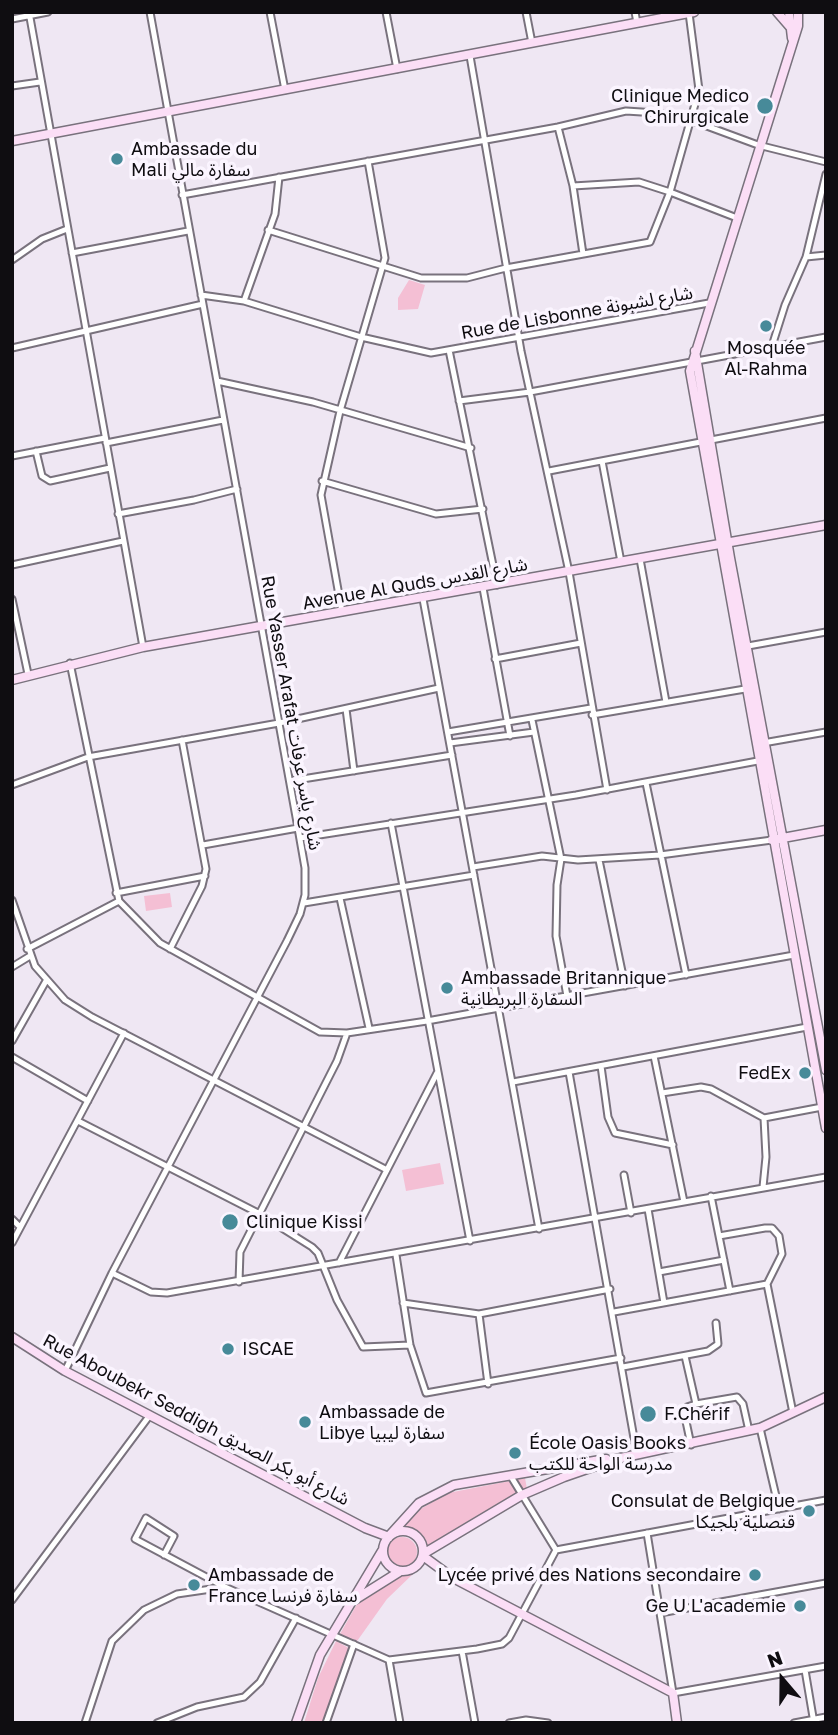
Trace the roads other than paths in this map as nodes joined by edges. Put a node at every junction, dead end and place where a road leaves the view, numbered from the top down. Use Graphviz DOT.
graph roads {
  1 [pos="48,12"];
  2 [pos="150,12"];
  3 [pos="270,12"];
  4 [pos="386,12"];
  5 [pos="526,12"];
  6 [pos="635,12"];
  7 [pos="777,12"];
  8 [pos="789,12"];
  9 [pos="800,12"];
  10 [pos="692,13"];
  11 [pos="29,14"];
  12 [pos="12,19"];
  13 [pos="637,23"];
  14 [pos="794,27"];
  15 [pos="532,45"];
  16 [pos="470,56"];
  17 [pos="397,69"];
  18 [pos="40,82"];
  19 [pos="12,86"];
  20 [pos="285,90"];
  21 [pos="169,111"];
  22 [pos="692,121"];
  23 [pos="558,127"];
  24 [pos="50,133"];
  25 [pos="484,139"];
  26 [pos="12,141"];
  27 [pos="758,145"];
  28 [pos="368,161"];
  29 [pos="826,162"];
  30 [pos="826,174"];
  31 [pos="279,177"];
  32 [pos="573,186"];
  33 [pos="670,192"];
  34 [pos="181,195"];
  35 [pos="737,218"];
  36 [pos="66,229"];
  37 [pos="268,230"];
  38 [pos="188,231"];
  39 [pos="72,253"];
  40 [pos="583,254"];
  41 [pos="826,255"];
  42 [pos="806,257"];
  43 [pos="12,260"];
  44 [pos="383,267"];
  45 [pos="506,268"];
  46 [pos="201,295"];
  47 [pos="244,301"];
  48 [pos="709,303"];
  49 [pos="202,304"];
  50 [pos="86,333"];
  51 [pos="519,337"];
  52 [pos="362,338"];
  53 [pos="826,338"];
  54 [pos="772,346"];
  55 [pos="12,348"];
  56 [pos="449,350"];
  57 [pos="694,362"];
  58 [pos="216,381"];
  59 [pos="530,392"];
  60 [pos="459,401"];
  61 [pos="340,411"];
  62 [pos="826,418"];
  63 [pos="223,420"];
  64 [pos="106,441"];
  65 [pos="706,441"];
  66 [pos="471,448"];
  67 [pos="36,451"];
  68 [pos="12,456"];
  69 [pos="602,461"];
  70 [pos="110,468"];
  71 [pos="549,471"];
  72 [pos="323,481"];
  73 [pos="237,489"];
  74 [pos="483,509"];
  75 [pos="118,514"];
  76 [pos="826,525"];
  77 [pos="123,541"];
  78 [pos="723,543"];
  79 [pos="640,559"];
  80 [pos="621,562"];
  81 [pos="12,565"];
  82 [pos="569,572"];
  83 [pos="497,585"];
  84 [pos="483,588"];
  85 [pos="12,599"];
  86 [pos="424,599"];
  87 [pos="342,613"];
  88 [pos="262,626"];
  89 [pos="826,632"];
  90 [pos="581,643"];
  91 [pos="748,646"];
  92 [pos="144,647"];
  93 [pos="495,659"];
  94 [pos="70,663"];
  95 [pos="28,674"];
  96 [pos="12,680"];
  97 [pos="439,688"];
  98 [pos="745,689"];
  99 [pos="666,702"];
  100 [pos="591,708"];
  101 [pos="346,709"];
  102 [pos="592,715"];
  103 [pos="532,720"];
  104 [pos="279,723"];
  105 [pos="508,723"];
  106 [pos="448,732"];
  107 [pos="534,732"];
  108 [pos="826,732"];
  109 [pos="510,736"];
  110 [pos="182,740"];
  111 [pos="450,743"];
  112 [pos="766,743"];
  113 [pos="756,744"];
  114 [pos="452,755"];
  115 [pos="88,757"];
  116 [pos="769,758"];
  117 [pos="759,760"];
  118 [pos="354,771"];
  119 [pos="290,781"];
  120 [pos="646,783"];
  121 [pos="12,785"];
  122 [pos="607,790"];
  123 [pos="547,800"];
  124 [pos="462,811"];
  125 [pos="391,823"];
  126 [pos="298,828"];
  127 [pos="826,830"];
  128 [pos="300,838"];
  129 [pos="784,838"];
  130 [pos="772,840"];
  131 [pos="203,845"];
  132 [pos="660,855"];
  133 [pos="561,859"];
  134 [pos="599,860"];
  135 [pos="473,867"];
  136 [pos="474,875"];
  137 [pos="205,876"];
  138 [pos="403,888"];
  139 [pos="116,893"];
  140 [pos="340,898"];
  141 [pos="12,900"];
  142 [pos="119,901"];
  143 [pos="304,903"];
  144 [pos="170,949"];
  145 [pos="29,953"];
  146 [pos="794,956"];
  147 [pos="12,967"];
  148 [pos="686,975"];
  149 [pos="46,981"];
  150 [pos="625,986"];
  151 [pos="258,994"];
  152 [pos="567,996"];
  153 [pos="498,1008"];
  154 [pos="427,1021"];
  155 [pos="807,1027"];
  156 [pos="369,1028"];
  157 [pos="124,1033"];
  158 [pos="347,1033"];
  159 [pos="12,1041"];
  160 [pos="654,1056"];
  161 [pos="12,1057"];
  162 [pos="601,1066"];
  163 [pos="826,1070"];
  164 [pos="569,1072"];
  165 [pos="437,1073"];
  166 [pos="215,1079"];
  167 [pos="513,1082"];
  168 [pos="662,1093"];
  169 [pos="88,1101"];
  170 [pos="822,1107"];
  171 [pos="764,1118"];
  172 [pos="78,1121"];
  173 [pos="302,1125"];
  174 [pos="826,1128"];
  175 [pos="673,1145"];
  176 [pos="167,1166"];
  177 [pos="387,1170"];
  178 [pos="624,1175"];
  179 [pos="826,1177"];
  180 [pos="763,1188"];
  181 [pos="711,1196"];
  182 [pos="684,1202"];
  183 [pos="648,1209"];
  184 [pos="258,1213"];
  185 [pos="631,1213"];
  186 [pos="12,1219"];
  187 [pos="594,1219"];
  188 [pos="20,1227"];
  189 [pos="539,1230"];
  190 [pos="719,1236"];
  191 [pos="470,1241"];
  192 [pos="12,1243"];
  193 [pos="396,1255"];
  194 [pos="724,1260"];
  195 [pos="339,1263"];
  196 [pos="324,1267"];
  197 [pos="659,1272"];
  198 [pos="112,1273"];
  199 [pos="239,1282"];
  200 [pos="767,1284"];
  201 [pos="610,1289"];
  202 [pos="730,1291"];
  203 [pos="404,1303"];
  204 [pos="664,1303"];
  205 [pos="614,1312"];
  206 [pos="479,1314"];
  207 [pos="716,1323"];
  208 [pos="12,1338"];
  209 [pos="410,1345"];
  210 [pos="685,1356"];
  211 [pos="621,1358"];
  212 [pos="623,1367"];
  213 [pos="65,1371"];
  214 [pos="488,1384"];
  215 [pos="826,1397"];
  216 [pos="696,1404"];
  217 [pos="793,1413"];
  218 [pos="150,1415"];
  219 [pos="760,1428"];
  220 [pos="749,1431"];
  221 [pos="691,1445"];
  222 [pos="637,1455"];
  223 [pos="616,1459"];
  224 [pos="510,1475"];
  225 [pos="522,1495"];
  226 [pos="826,1500"];
  227 [pos="779,1509"];
  228 [pos="647,1533"];
  229 [pos="386,1542"];
  230 [pos="556,1550"];
  231 [pos="164,1555"];
  232 [pos="423,1555"];
  233 [pos="417,1566"];
  234 [pos="399,1572"];
  235 [pos="443,1572"];
  236 [pos="826,1583"];
  237 [pos="225,1587"];
  238 [pos="14,1593"];
  239 [pos="12,1600"];
  240 [pos="351,1603"];
  241 [pos="660,1613"];
  242 [pos="520,1614"];
  243 [pos="296,1618"];
  244 [pos="332,1633"];
  245 [pos="354,1644"];
  246 [pos="462,1651"];
  247 [pos="389,1660"];
  248 [pos="826,1666"];
  249 [pos="805,1670"];
  250 [pos="673,1693"];
  251 [pos="826,1717"];
  252 [pos="814,1721"];
  253 [pos="85,1723"];
  254 [pos="157,1723"];
  255 [pos="296,1723"];
  256 [pos="326,1723"];
  257 [pos="400,1723"];
  258 [pos="475,1723"];
  259 [pos="509,1723"];
  260 [pos="548,1723"];
  261 [pos="677,1723"];
  262 [pos="794,1723"];
  1 -- 11 [label="street"];
  2 -- 21 [label="street, Rue Yasser Arafat شارع ياسر عرفات"];
  3 -- 20 [label="street"];
  4 -- 17 [label="street"];
  5 -- 15 [label="street"];
  6 -- 13 [label="street"];
  7 -- 14 [label="street"];
  8 -- 14 [label="street"];
  9 -- 14 [label="street"];
  10 -- 13 [label="street"];
  10 -- 22 [label="street"];
  11 -- 12 [label="street"];
  11 -- 18 [label="street"];
  13 -- 15 [label="street"];
  14 -- 27 [label="street"];
  15 -- 16 [label="street"];
  16 -- 17 [label="street"];
  16 -- 25 [label="street"];
  17 -- 20 [label="street"];
  18 -- 19 [label="street"];
  18 -- 24 [label="street"];
  20 -- 21 [label="street"];
  21 -- 24 [label="street"];
  21 -- 34 [label="street, Rue Yasser Arafat شارع ياسر عرفات"];
  22 -- 23 [label="street"];
  22 -- 27 [label="street"];
  22 -- 33 [label="street"];
  23 -- 25 [label="street"];
  23 -- 32 [label="street"];
  24 -- 26 [label="street"];
  24 -- 36 [label="street"];
  25 -- 28 [label="street"];
  25 -- 45 [label="street"];
  27 -- 29 [label="street"];
  27 -- 35 [label="street"];
  28 -- 31 [label="street"];
  28 -- 44 [label="street"];
  30 -- 42 [label="street"];
  31 -- 34 [label="street"];
  31 -- 37 [label="street"];
  32 -- 33 [label="street"];
  32 -- 40 [label="street"];
  33 -- 35 [label="street"];
  33 -- 40 [label="street"];
  34 -- 38 [label="street, Rue Yasser Arafat شارع ياسر عرفات"];
  35 -- 48 [label="street"];
  36 -- 39 [label="street"];
  36 -- 43 [label="street"];
  37 -- 44 [label="street"];
  37 -- 47 [label="street"];
  38 -- 39 [label="street"];
  38 -- 46 [label="street, Rue Yasser Arafat شارع ياسر عرفات"];
  39 -- 50 [label="street"];
  40 -- 45 [label="street"];
  41 -- 42 [label="street"];
  42 -- 54 [label="street"];
  44 -- 45 [label="street"];
  44 -- 52 [label="street"];
  45 -- 51 [label="street"];
  46 -- 47 [label="street, Rue de Lisbonne شارع لشبونة"];
  46 -- 49 [label="street, Rue Yasser Arafat شارع ياسر عرفات"];
  47 -- 52 [label="street, Rue de Lisbonne شارع لشبونة"];
  48 -- 51 [label="street, Rue de Lisbonne شارع لشبونة"];
  48 -- 57 [label="street"];
  49 -- 50 [label="street"];
  49 -- 58 [label="street, Rue Yasser Arafat شارع ياسر عرفات"];
  50 -- 55 [label="street"];
  50 -- 64 [label="street"];
  51 -- 56 [label="street, Rue de Lisbonne شارع لشبونة"];
  51 -- 59 [label="street"];
  52 -- 56 [label="street, Rue de Lisbonne شارع لشبونة"];
  52 -- 61 [label="street"];
  53 -- 54 [label="street"];
  54 -- 57 [label="street"];
  56 -- 60 [label="street"];
  57 -- 59 [label="street"];
  57 -- 65 [label="street"];
  58 -- 61 [label="street"];
  58 -- 63 [label="street, Rue Yasser Arafat شارع ياسر عرفات"];
  59 -- 60 [label="street"];
  59 -- 71 [label="street"];
  60 -- 66 [label="street"];
  61 -- 66 [label="street"];
  61 -- 72 [label="street"];
  62 -- 65 [label="street"];
  63 -- 64 [label="street"];
  63 -- 73 [label="street, Rue Yasser Arafat شارع ياسر عرفات"];
  64 -- 67 [label="street"];
  64 -- 70 [label="street"];
  65 -- 69 [label="street"];
  65 -- 78 [label="street"];
  66 -- 74 [label="street"];
  67 -- 68 [label="street"];
  67 -- 70 [label="street"];
  69 -- 71 [label="street"];
  69 -- 80 [label="street"];
  70 -- 75 [label="street"];
  71 -- 82 [label="street"];
  72 -- 74 [label="street"];
  72 -- 87 [label="street"];
  73 -- 75 [label="street"];
  73 -- 88 [label="street, Rue Yasser Arafat شارع ياسر عرفات"];
  74 -- 83 [label="street"];
  75 -- 77 [label="street"];
  76 -- 78 [label="street, Avenue Al Quds شارع القدس"];
  77 -- 81 [label="street"];
  77 -- 92 [label="street"];
  78 -- 79 [label="street, Avenue Al Quds شارع القدس"];
  78 -- 91 [label="street"];
  78 -- 98 [label="street"];
  79 -- 80 [label="street, Avenue Al Quds شارع القدس"];
  79 -- 99 [label="street"];
  80 -- 82 [label="street, Avenue Al Quds شارع القدس"];
  82 -- 83 [label="street, Avenue Al Quds شارع القدس"];
  82 -- 90 [label="street"];
  83 -- 84 [label="street, Avenue Al Quds شارع القدس"];
  84 -- 86 [label="street, Avenue Al Quds شارع القدس"];
  84 -- 93 [label="street"];
  85 -- 95 [label="street"];
  86 -- 87 [label="street, Avenue Al Quds شارع القدس"];
  86 -- 97 [label="street"];
  87 -- 88 [label="street, Avenue Al Quds شارع القدس"];
  88 -- 92 [label="street, Avenue Al Quds شارع القدس"];
  88 -- 104 [label="street, Rue Yasser Arafat شارع ياسر عرفات"];
  89 -- 91 [label="street"];
  90 -- 93 [label="street"];
  90 -- 100 [label="street"];
  91 -- 112 [label="street"];
  92 -- 94 [label="street, Avenue Al Quds شارع القدس"];
  93 -- 105 [label="street"];
  94 -- 95 [label="street, Avenue Al Quds شارع القدس"];
  94 -- 115 [label="street"];
  95 -- 96 [label="street, Avenue Al Quds شارع القدس"];
  97 -- 101 [label="street"];
  97 -- 106 [label="street"];
  98 -- 99 [label="street"];
  98 -- 113 [label="street"];
  99 -- 102 [label="street"];
  100 -- 102 [label="street"];
  100 -- 103 [label="street"];
  101 -- 104 [label="street"];
  101 -- 118 [label="street"];
  102 -- 122 [label="street"];
  103 -- 105 [label="street"];
  103 -- 107 [label="street"];
  104 -- 110 [label="street"];
  104 -- 119 [label="street, Rue Yasser Arafat شارع ياسر عرفات"];
  105 -- 106 [label="street"];
  105 -- 109 [label="street"];
  106 -- 111 [label="street"];
  107 -- 109 [label="street"];
  107 -- 123 [label="street"];
  108 -- 112 [label="street"];
  109 -- 111 [label="street"];
  110 -- 115 [label="street"];
  110 -- 131 [label="street"];
  111 -- 114 [label="street"];
  112 -- 113 [label="street"];
  112 -- 116 [label="street"];
  113 -- 117 [label="street"];
  114 -- 118 [label="street"];
  114 -- 124 [label="street"];
  115 -- 121 [label="street"];
  115 -- 139 [label="street"];
  116 -- 117 [label="street"];
  116 -- 129 [label="street"];
  117 -- 120 [label="street"];
  117 -- 130 [label="street"];
  118 -- 119 [label="street"];
  119 -- 126 [label="street, Rue Yasser Arafat شارع ياسر عرفات"];
  120 -- 122 [label="street"];
  120 -- 132 [label="street"];
  122 -- 123 [label="street"];
  123 -- 124 [label="street"];
  123 -- 133 [label="street"];
  124 -- 125 [label="street"];
  124 -- 135 [label="street"];
  125 -- 128 [label="street"];
  125 -- 138 [label="street"];
  126 -- 128 [label="street, Rue Yasser Arafat شارع ياسر عرفات"];
  126 -- 131 [label="street"];
  127 -- 129 [label="street"];
  128 -- 143 [label="street, Rue Yasser Arafat شارع ياسر عرفات"];
  129 -- 130 [label="street"];
  129 -- 163 [label="street"];
  130 -- 132 [label="street"];
  130 -- 146 [label="street"];
  131 -- 137 [label="street"];
  132 -- 134 [label="street"];
  132 -- 148 [label="street"];
  133 -- 134 [label="street"];
  133 -- 135 [label="street"];
  133 -- 152 [label="street"];
  134 -- 150 [label="street"];
  135 -- 136 [label="street"];
  136 -- 138 [label="street"];
  136 -- 153 [label="street"];
  137 -- 139 [label="street"];
  137 -- 144 [label="street"];
  138 -- 140 [label="street"];
  138 -- 154 [label="street"];
  139 -- 142 [label="street"];
  140 -- 143 [label="street"];
  140 -- 156 [label="street"];
  141 -- 145 [label="street"];
  142 -- 144 [label="street"];
  142 -- 145 [label="street"];
  143 -- 151 [label="street, Rue Yasser Arafat شارع ياسر عرفات"];
  144 -- 151 [label="street"];
  145 -- 147 [label="street"];
  145 -- 149 [label="street"];
  146 -- 148 [label="street"];
  146 -- 155 [label="street"];
  148 -- 150 [label="street"];
  149 -- 157 [label="street"];
  149 -- 159 [label="street"];
  150 -- 152 [label="street"];
  151 -- 158 [label="street"];
  151 -- 166 [label="street, Rue Yasser Arafat شارع ياسر عرفات"];
  152 -- 153 [label="street"];
  153 -- 154 [label="street"];
  153 -- 167 [label="street"];
  154 -- 156 [label="street"];
  154 -- 165 [label="street"];
  155 -- 160 [label="street"];
  155 -- 170 [label="street"];
  156 -- 158 [label="street"];
  157 -- 166 [label="street"];
  157 -- 169 [label="street"];
  158 -- 173 [label="street"];
  160 -- 162 [label="street"];
  160 -- 168 [label="street"];
  161 -- 169 [label="street"];
  162 -- 164 [label="street"];
  162 -- 175 [label="street"];
  164 -- 167 [label="street"];
  164 -- 187 [label="street"];
  165 -- 177 [label="street"];
  165 -- 191 [label="street"];
  166 -- 173 [label="street"];
  166 -- 176 [label="street, Rue Yasser Arafat شارع ياسر عرفات"];
  167 -- 189 [label="street"];
  168 -- 171 [label="street"];
  168 -- 175 [label="street"];
  169 -- 172 [label="street"];
  170 -- 171 [label="street"];
  170 -- 174 [label="street"];
  171 -- 180 [label="street"];
  172 -- 176 [label="street"];
  172 -- 188 [label="street"];
  173 -- 177 [label="street"];
  173 -- 184 [label="street"];
  175 -- 182 [label="street"];
  176 -- 184 [label="street"];
  176 -- 198 [label="street, Rue Yasser Arafat شارع ياسر عرفات"];
  177 -- 195 [label="street"];
  178 -- 185 [label="street"];
  179 -- 180 [label="street"];
  180 -- 181 [label="street"];
  181 -- 182 [label="street"];
  181 -- 190 [label="street"];
  182 -- 183 [label="street"];
  183 -- 185 [label="street"];
  183 -- 197 [label="street"];
  184 -- 196 [label="street"];
  184 -- 199 [label="street"];
  185 -- 187 [label="street"];
  186 -- 188 [label="street"];
  187 -- 189 [label="street"];
  187 -- 201 [label="street"];
  188 -- 192 [label="street"];
  189 -- 191 [label="street"];
  190 -- 194 [label="street"];
  190 -- 200 [label="street"];
  191 -- 193 [label="street"];
  193 -- 195 [label="street"];
  193 -- 203 [label="street"];
  194 -- 197 [label="street"];
  194 -- 202 [label="street"];
  195 -- 196 [label="street"];
  196 -- 199 [label="street"];
  196 -- 209 [label="street"];
  197 -- 204 [label="street"];
  198 -- 199 [label="street"];
  198 -- 213 [label="street, Rue Yasser Arafat شارع ياسر عرفات"];
  200 -- 202 [label="street"];
  200 -- 217 [label="street"];
  201 -- 205 [label="street"];
  201 -- 206 [label="street"];
  202 -- 204 [label="street"];
  203 -- 206 [label="street"];
  203 -- 209 [label="street"];
  204 -- 205 [label="street"];
  205 -- 211 [label="street"];
  206 -- 214 [label="street"];
  207 -- 210 [label="street"];
  208 -- 213 [label="street, Rue Aboubekr Seddigh شارع أبو بكر الصديق"];
  209 -- 214 [label="street"];
  210 -- 212 [label="street"];
  210 -- 216 [label="street"];
  211 -- 212 [label="street"];
  211 -- 214 [label="street"];
  212 -- 222 [label="street"];
  213 -- 218 [label="street, Rue Aboubekr Seddigh شارع أبو بكر الصديق"];
  215 -- 217 [label="street"];
  216 -- 220 [label="street"];
  216 -- 221 [label="street"];
  217 -- 219 [label="street"];
  218 -- 229 [label="street, Rue Aboubekr Seddigh شارع أبو بكر الصديق"];
  218 -- 238 [label="street"];
  219 -- 220 [label="street"];
  219 -- 227 [label="street"];
  220 -- 221 [label="street"];
  221 -- 222 [label="street"];
  222 -- 223 [label="street"];
  223 -- 224 [label="street"];
  223 -- 225 [label="street"];
  224 -- 225 [label="street"];
  224 -- 229 [label="street"];
  225 -- 230 [label="street"];
  225 -- 232 [label="street"];
  226 -- 227 [label="street"];
  227 -- 228 [label="street"];
  228 -- 230 [label="street"];
  228 -- 241 [label="street"];
  229 -- 232 [label="street"];
  229 -- 234 [label="street"];
  229 -- 240 [label="street"];
  230 -- 242 [label="street"];
  231 -- 231 [label="street"];
  231 -- 237 [label="street"];
  232 -- 233 [label="street"];
  232 -- 235 [label="street"];
  233 -- 234 [label="street"];
  233 -- 235 [label="street"];
  234 -- 240 [label="street"];
  235 -- 242 [label="street"];
  236 -- 241 [label="street"];
  237 -- 243 [label="street"];
  237 -- 253 [label="street"];
  238 -- 239 [label="street"];
  240 -- 244 [label="street"];
  241 -- 250 [label="street"];
  242 -- 246 [label="street"];
  242 -- 250 [label="street"];
  243 -- 244 [label="street"];
  243 -- 254 [label="street"];
  244 -- 245 [label="street"];
  244 -- 255 [label="street"];
  245 -- 247 [label="street"];
  245 -- 256 [label="street"];
  246 -- 247 [label="street"];
  246 -- 258 [label="street"];
  247 -- 257 [label="street"];
  248 -- 249 [label="street"];
  249 -- 250 [label="street"];
  249 -- 252 [label="street"];
  250 -- 261 [label="street"];
  251 -- 252 [label="street"];
  252 -- 262 [label="street"];
  259 -- 260 [label="street"];
}
